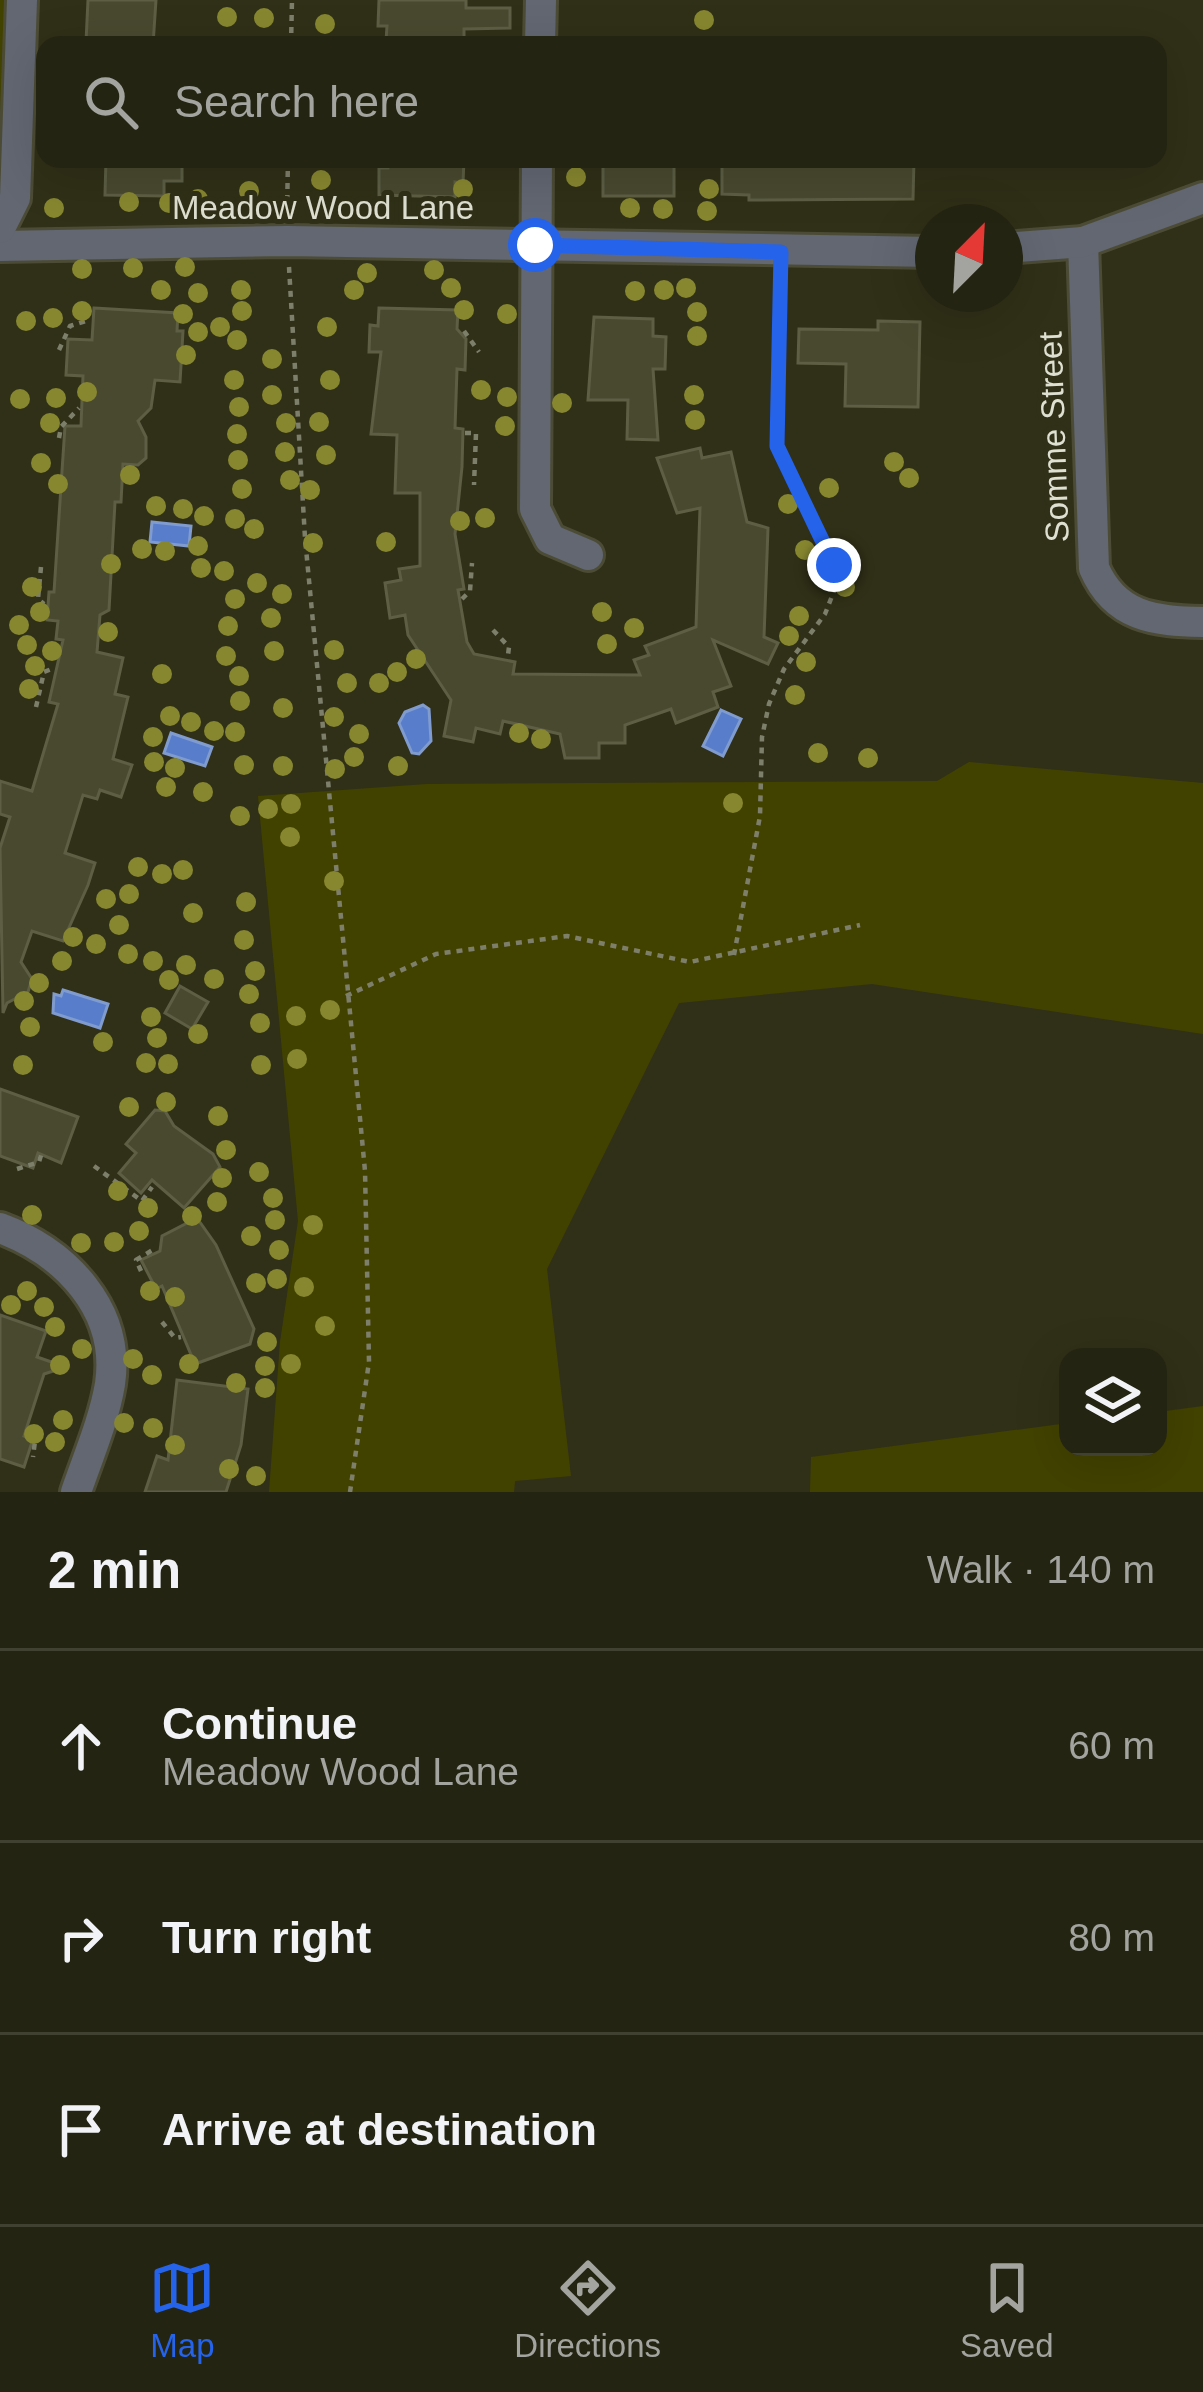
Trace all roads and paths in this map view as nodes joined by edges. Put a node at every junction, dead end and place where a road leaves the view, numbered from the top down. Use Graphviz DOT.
graph roads {
  1 [pos="22,0"];
  2 [pos="292,0"];
  3 [pos="541,0"];
  4 [pos="291,36"];
  5 [pos="539,36"];
  6 [pos="288,168"];
  7 [pos="537,168"];
  8 [pos="1203,198"];
  9 [pos="0,228"];
  10 [pos="289,241"];
  11 [pos="1083,242"];
  12 [pos="535,245"];
  13 [pos="0,246"];
  14 [pos="1023,247"];
  15 [pos="781,252"];
  16 [pos="915,252"];
  17 [pos="86,321"];
  18 [pos="464,332"];
  19 [pos="59,350"];
  20 [pos="479,352"];
  21 [pos="79,409"];
  22 [pos="465,433"];
  23 [pos="59,438"];
  24 [pos="474,485"];
  25 [pos="588,555"];
  26 [pos="472,563"];
  27 [pos="41,567"];
  28 [pos="462,599"];
  29 [pos="44,604"];
  30 [pos="1203,622"];
  31 [pos="493,630"];
  32 [pos="508,656"];
  33 [pos="54,668"];
  34 [pos="36,707"];
  35 [pos="860,925"];
  36 [pos="734,955"];
  37 [pos="346,996"];
  38 [pos="42,1152"];
  39 [pos="94,1166"];
  40 [pos="17,1169"];
  41 [pos="152,1187"];
  42 [pos="0,1228"];
  43 [pos="156,1249"];
  44 [pos="142,1271"];
  45 [pos="162,1322"];
  46 [pos="181,1337"];
  47 [pos="28,1435"];
  48 [pos="33,1457"];
  49 [pos="76,1492"];
  50 [pos="350,1492"];
  1 -- 9 [label="street"];
  2 -- 4 [label="path"];
  3 -- 5 [label="street"];
  6 -- 10 [label="path"];
  7 -- 12 [label="street"];
  8 -- 11 [label="street"];
  10 -- 12 [label="street, Meadow Wood Lane"];
  10 -- 13 [label="street, Meadow Wood Lane"];
  10 -- 37 [label="path"];
  11 -- 14 [label="street"];
  11 -- 30 [label="street, Somme Street"];
  12 -- 15 [label="street, Meadow Wood Lane"];
  12 -- 25 [label="street"];
  15 -- 16 [label="street, Meadow Wood Lane"];
  15 -- 36 [label="path"];
  17 -- 19 [label="path"];
  18 -- 20 [label="path"];
  21 -- 23 [label="path"];
  22 -- 24 [label="path"];
  26 -- 28 [label="path"];
  27 -- 29 [label="path"];
  31 -- 32 [label="path"];
  33 -- 34 [label="path"];
  35 -- 36 [label="path"];
  36 -- 37 [label="path"];
  37 -- 50 [label="path"];
  38 -- 40 [label="path"];
  39 -- 41 [label="path"];
  42 -- 49 [label="street"];
  43 -- 44 [label="path"];
  45 -- 46 [label="path"];
  47 -- 48 [label="path"];
}
